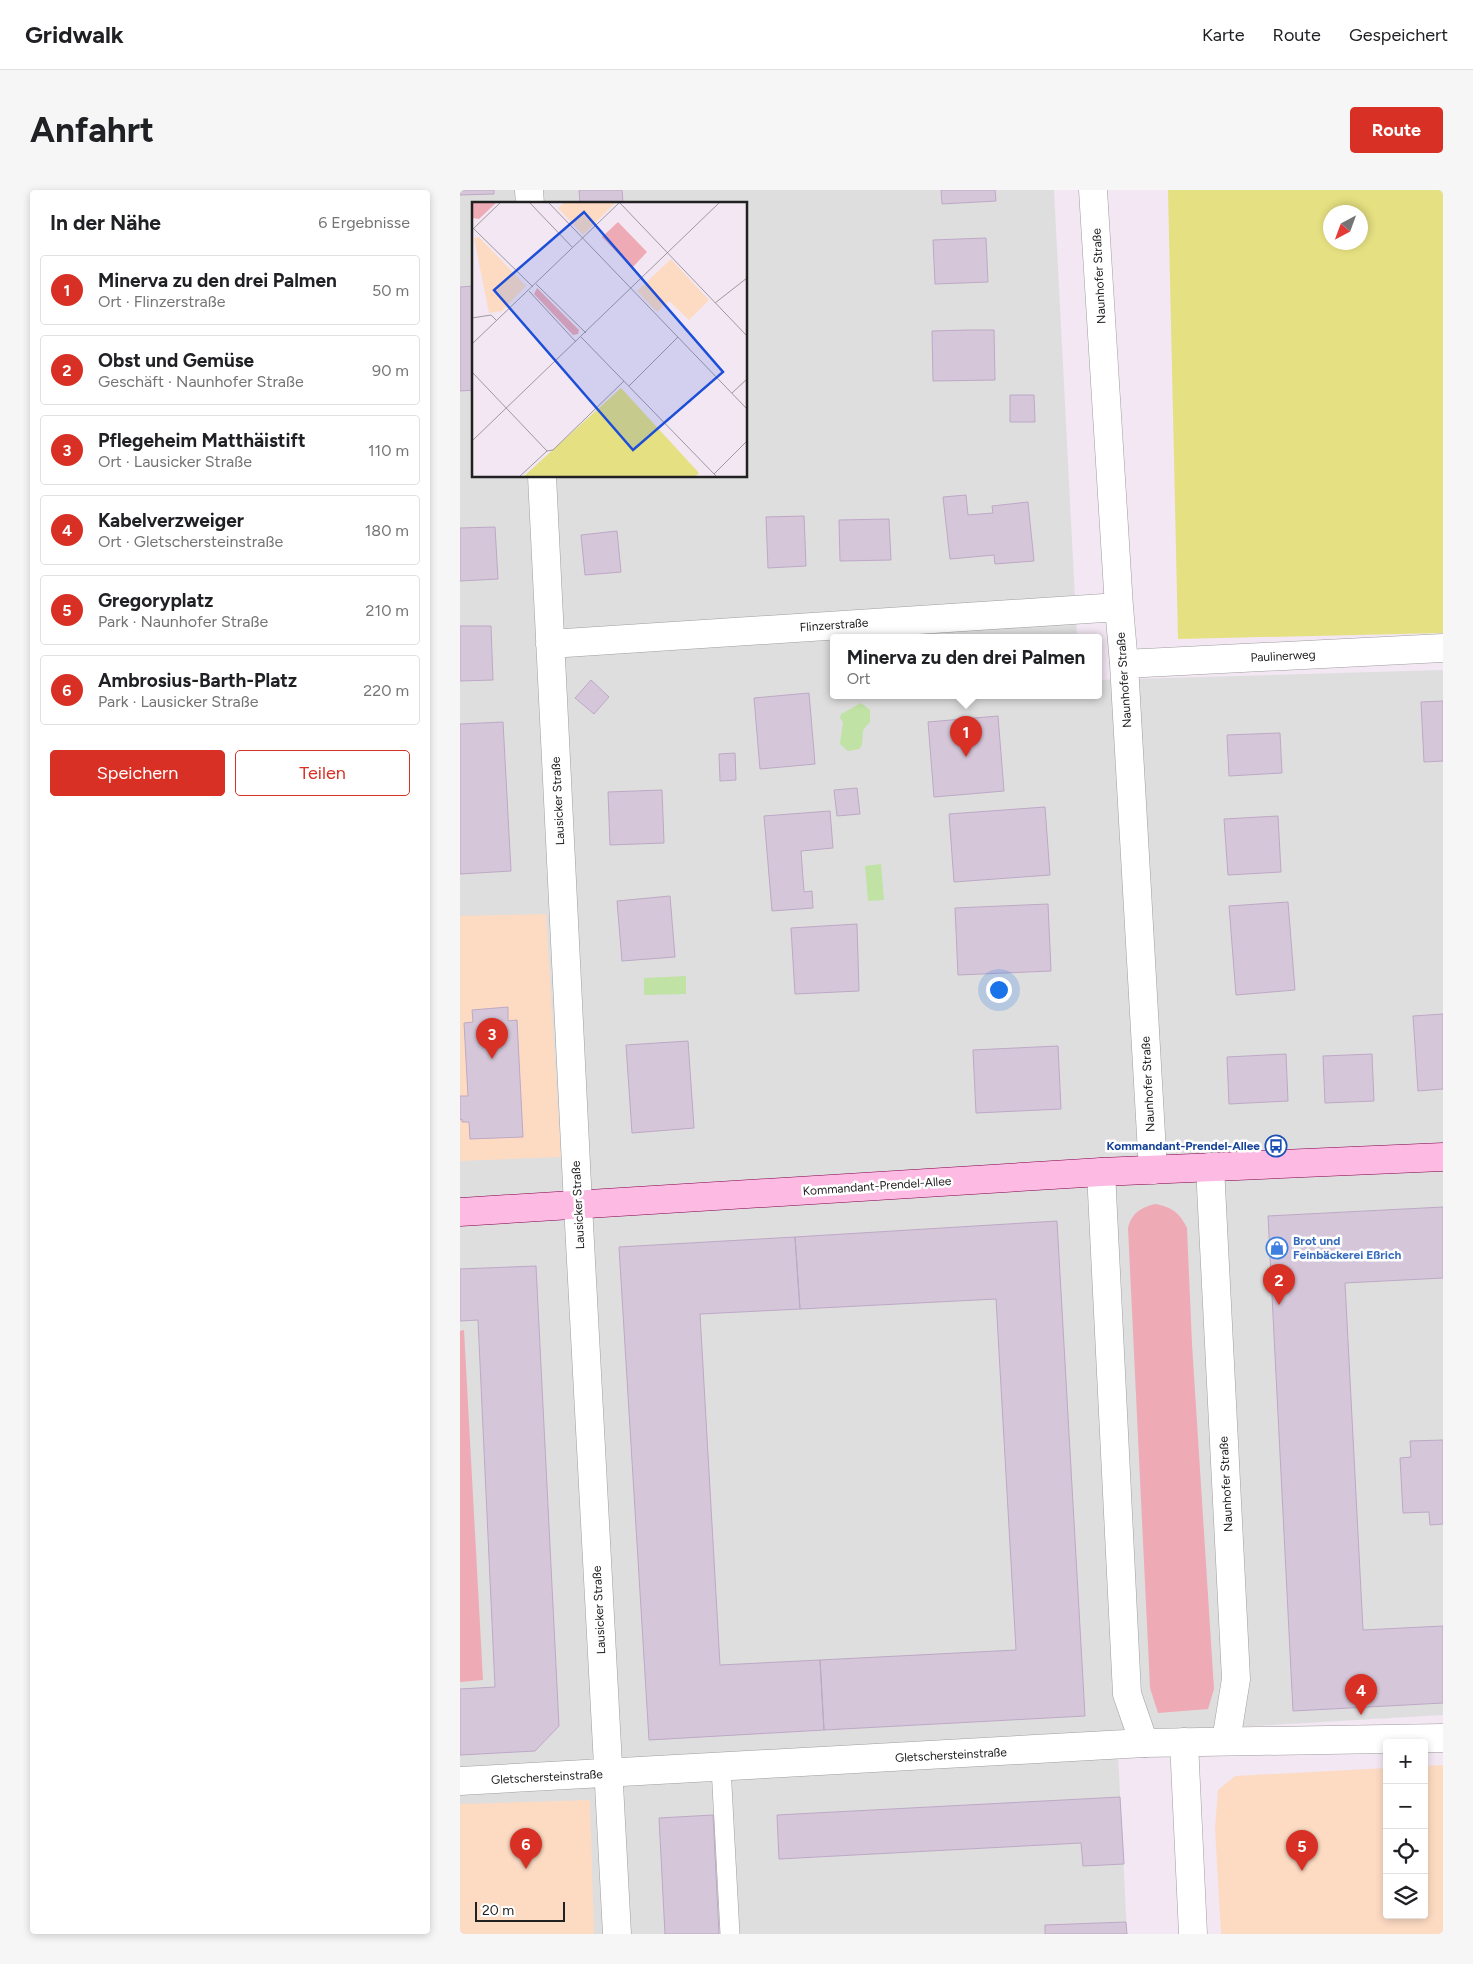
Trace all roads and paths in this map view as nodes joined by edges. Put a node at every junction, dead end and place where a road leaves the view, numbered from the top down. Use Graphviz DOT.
graph roads {
  1 [pos="1094,190"];
  2 [pos="542,478"];
  3 [pos="1118,607"];
  4 [pos="550,644"];
  5 [pos="1443,648"];
  6 [pos="1124,664"];
  7 [pos="1443,1157"];
  8 [pos="1210,1167"];
  9 [pos="1154,1170"];
  10 [pos="1101,1172"];
  11 [pos="578,1206"];
  12 [pos="460,1212"];
  13 [pos="1443,1738"];
  14 [pos="1226,1741"];
  15 [pos="1184,1742"];
  16 [pos="1144,1743"];
  17 [pos="721,1767"];
  18 [pos="608,1773"];
  19 [pos="460,1781"];
  20 [pos="617,1934"];
  21 [pos="730,1934"];
  22 [pos="1193,1934"];
  1 -- 3 [label="street, Naunhofer Straße"];
  2 -- 4 [label="street, Lausicker Straße"];
  3 -- 4 [label="street, Flinzerstraße"];
  3 -- 6 [label="street, Naunhofer Straße"];
  4 -- 11 [label="street, Lausicker Straße"];
  5 -- 6 [label="street, Paulinerweg"];
  6 -- 9 [label="street, Naunhofer Straße"];
  7 -- 8 [label="main road, Kommandant-Prendel-Allee"];
  8 -- 9 [label="main road, Kommandant-Prendel-Allee"];
  8 -- 14 [label="street, Naunhofer Straße"];
  9 -- 10 [label="main road, Kommandant-Prendel-Allee"];
  10 -- 11 [label="main road, Kommandant-Prendel-Allee"];
  10 -- 16 [label="street"];
  11 -- 12 [label="main road, Kommandant-Prendel-Allee"];
  11 -- 18 [label="street, Lausicker Straße"];
  13 -- 14 [label="street, Gletschersteinstraße"];
  14 -- 15 [label="street, Gletschersteinstraße"];
  15 -- 16 [label="street, Gletschersteinstraße"];
  15 -- 22 [label="street"];
  16 -- 17 [label="street, Gletschersteinstraße"];
  17 -- 18 [label="street, Gletschersteinstraße"];
  17 -- 21 [label="lane"];
  18 -- 19 [label="street, Gletschersteinstraße"];
  18 -- 20 [label="street, Lausicker Straße"];
}
